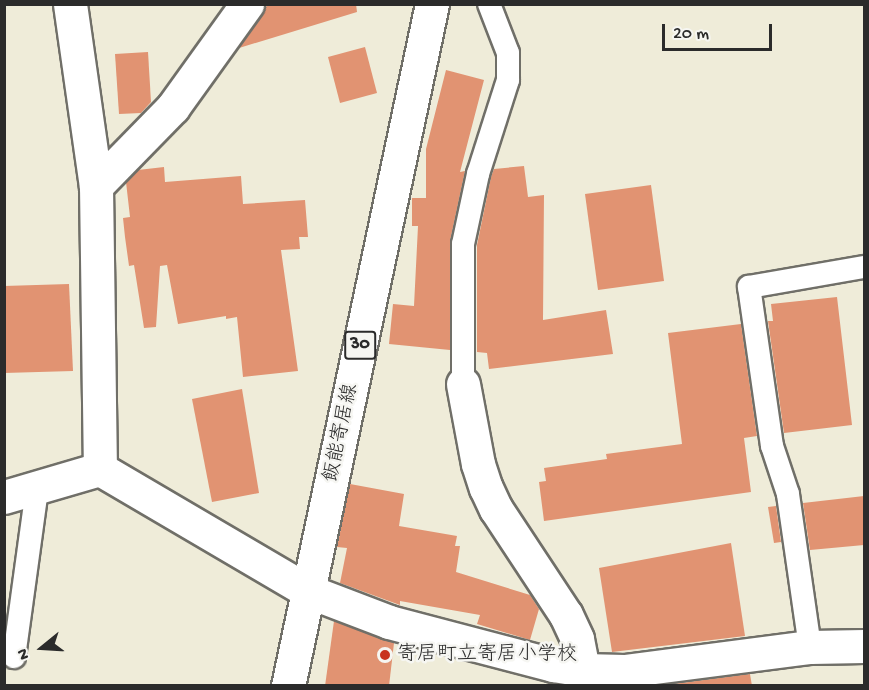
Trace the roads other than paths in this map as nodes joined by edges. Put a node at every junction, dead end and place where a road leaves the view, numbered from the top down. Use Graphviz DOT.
graph roads {
  1 [pos="70,4"];
  2 [pos="248,4"];
  3 [pos="432,4"];
  4 [pos="489,4"];
  5 [pos="96,186"];
  6 [pos="864,267"];
  7 [pos="463,384"];
  8 [pos="100,469"];
  9 [pos="37,488"];
  10 [pos="4,497"];
  11 [pos="308,591"];
  12 [pos="864,646"];
  13 [pos="810,647"];
  14 [pos="14,657"];
  15 [pos="583,670"];
  16 [pos="288,686"];
  1 -- 5 [label="street"];
  2 -- 5 [label="street"];
  3 -- 11 [label="street, 飯能寄居線 / 30"];
  4 -- 7 [label="lane"];
  5 -- 8 [label="street"];
  6 -- 13 [label="lane"];
  7 -- 15 [label="street"];
  8 -- 9 [label="street"];
  8 -- 11 [label="street"];
  9 -- 10 [label="street"];
  9 -- 14 [label="lane"];
  11 -- 15 [label="street"];
  11 -- 16 [label="street, 飯能寄居線 / 30"];
  12 -- 13 [label="street"];
  13 -- 15 [label="street"];
}
